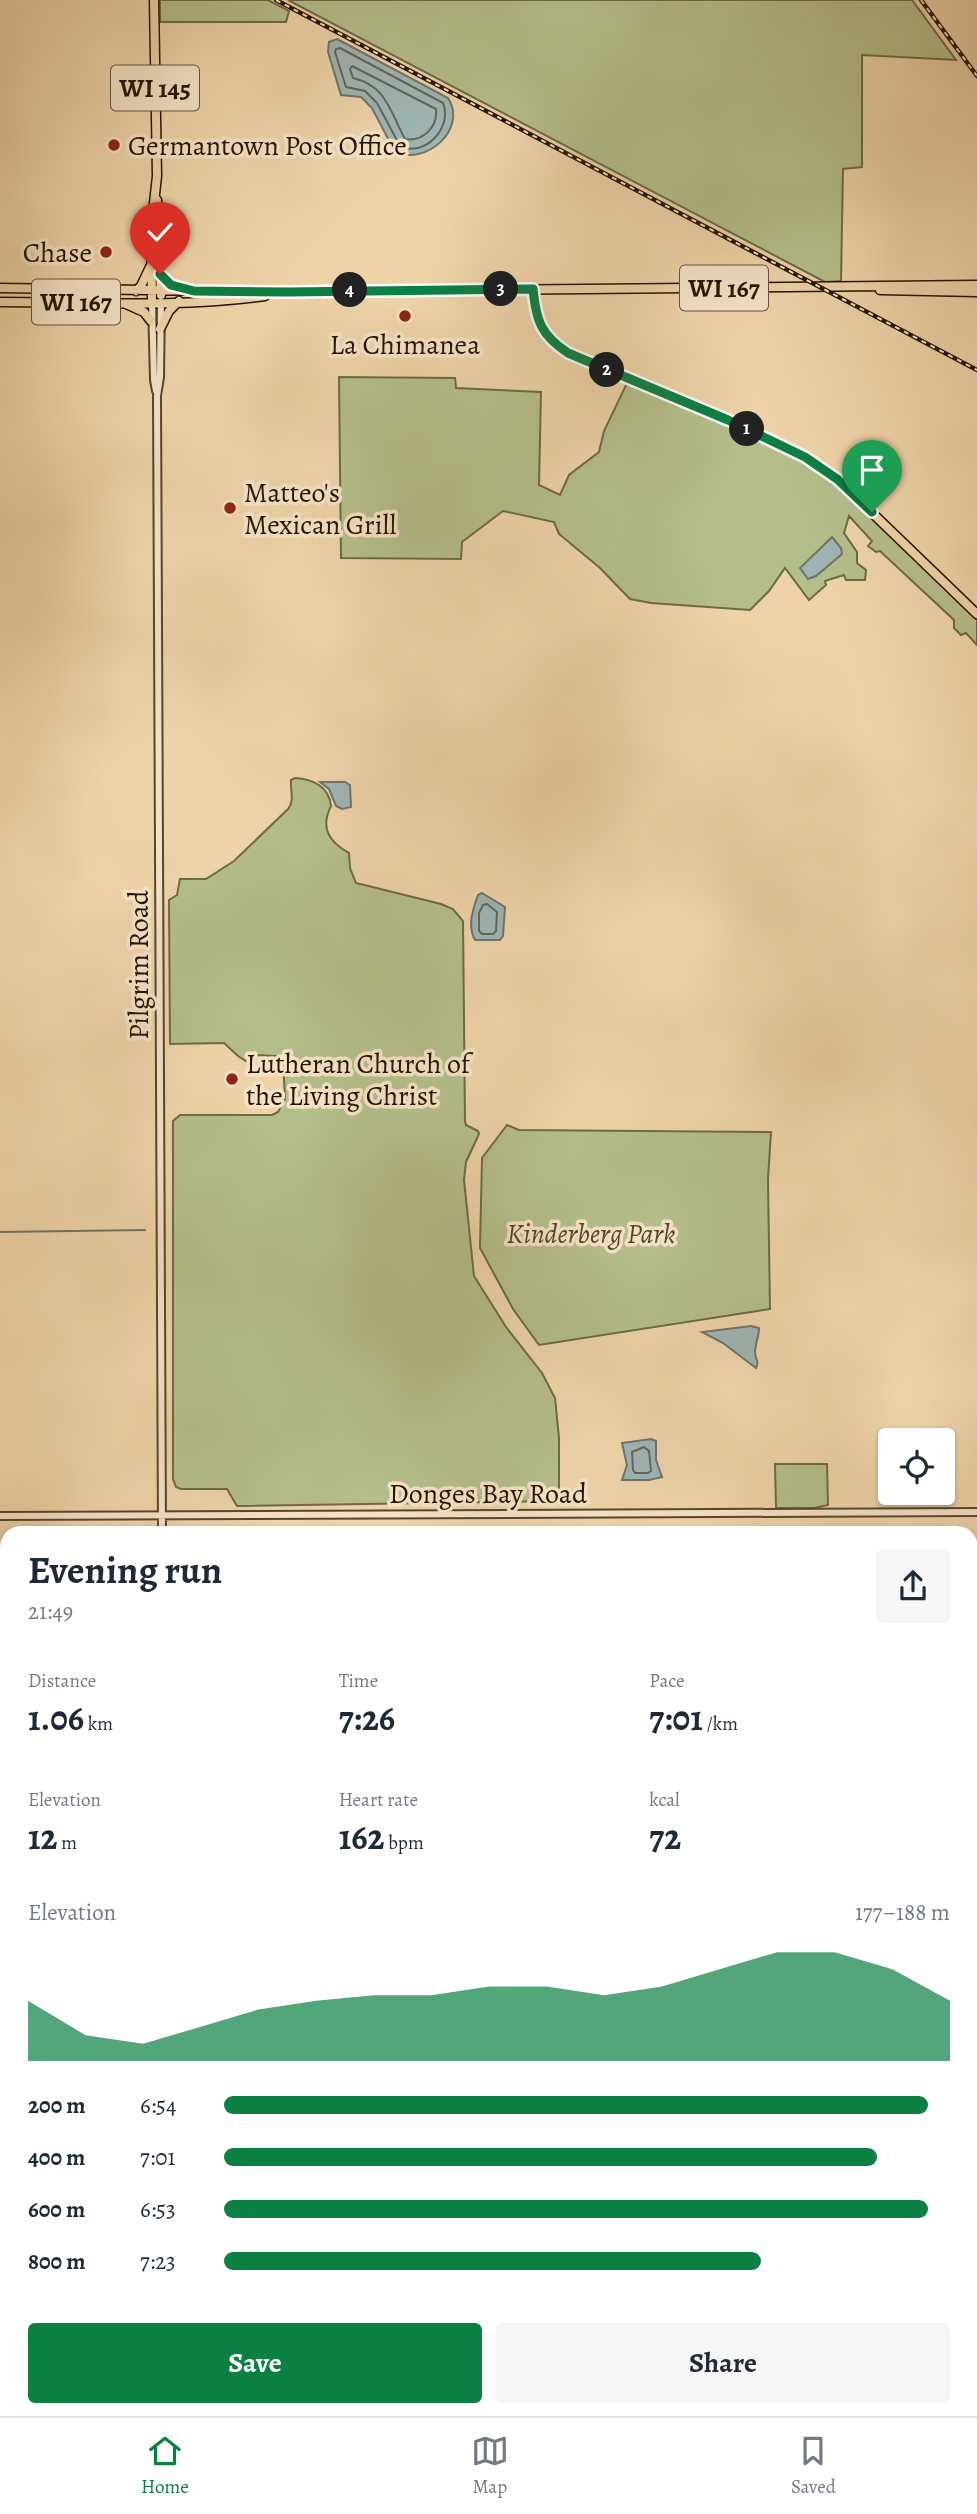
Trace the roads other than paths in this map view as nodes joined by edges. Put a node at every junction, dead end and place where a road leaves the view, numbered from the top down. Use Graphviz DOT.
graph roads {
  1 [pos="154,0"];
  2 [pos="156,247"];
  3 [pos="152,264"];
  4 [pos="160,274"];
  5 [pos="977,285"];
  6 [pos="831,287"];
  7 [pos="0,288"];
  8 [pos="533,289"];
  9 [pos="136,290"];
  10 [pos="156,291"];
  11 [pos="194,291"];
  12 [pos="289,292"];
  13 [pos="977,292"];
  14 [pos="179,301"];
  15 [pos="0,302"];
  16 [pos="120,302"];
  17 [pos="156,302"];
  18 [pos="151,321"];
  19 [pos="160,329"];
  20 [pos="157,396"];
  21 [pos="977,614"];
  22 [pos="977,1512"];
  23 [pos="0,1516"];
  24 [pos="162,1516"];
  25 [pos="162,1526"];
  1 -- 2 [label="main road, Pilgrim Road / WI 145"];
  2 -- 3 [label="main road, Pilgrim Road / WI 145"];
  2 -- 4 [label="main road, Pilgrim Road / WI 145"];
  3 -- 9 [label="main road"];
  3 -- 10 [label="main road, Pilgrim Road / WI 145"];
  4 -- 10 [label="main road, Pilgrim Road"];
  4 -- 11 [label="main road"];
  5 -- 6 [label="main road, WI 167"];
  6 -- 8 [label="main road, WI 167"];
  6 -- 13 [label="main road, WI 167"];
  7 -- 9 [label="main road, WI 167"];
  8 -- 12 [label="main road"];
  8 -- 21 [label="main road"];
  9 -- 10 [label="main road, WI 167"];
  10 -- 11 [label="main road, WI 167"];
  10 -- 17 [label="main road, Pilgrim Road"];
  11 -- 12 [label="main road"];
  12 -- 14 [label="main road"];
  14 -- 17 [label="main road"];
  14 -- 19 [label="main road"];
  15 -- 16 [label="main road, WI 167"];
  16 -- 17 [label="main road, WI 167"];
  16 -- 18 [label="main road"];
  17 -- 18 [label="street, Pilgrim Road"];
  17 -- 19 [label="street, Pilgrim Road"];
  18 -- 20 [label="street, Pilgrim Road"];
  19 -- 20 [label="street, Pilgrim Road"];
  20 -- 24 [label="street, Pilgrim Road"];
  22 -- 24 [label="street, Donges Bay Road"];
  23 -- 24 [label="street, Donges Bay Road"];
  24 -- 25 [label="street, Pilgrim Road"];
}
